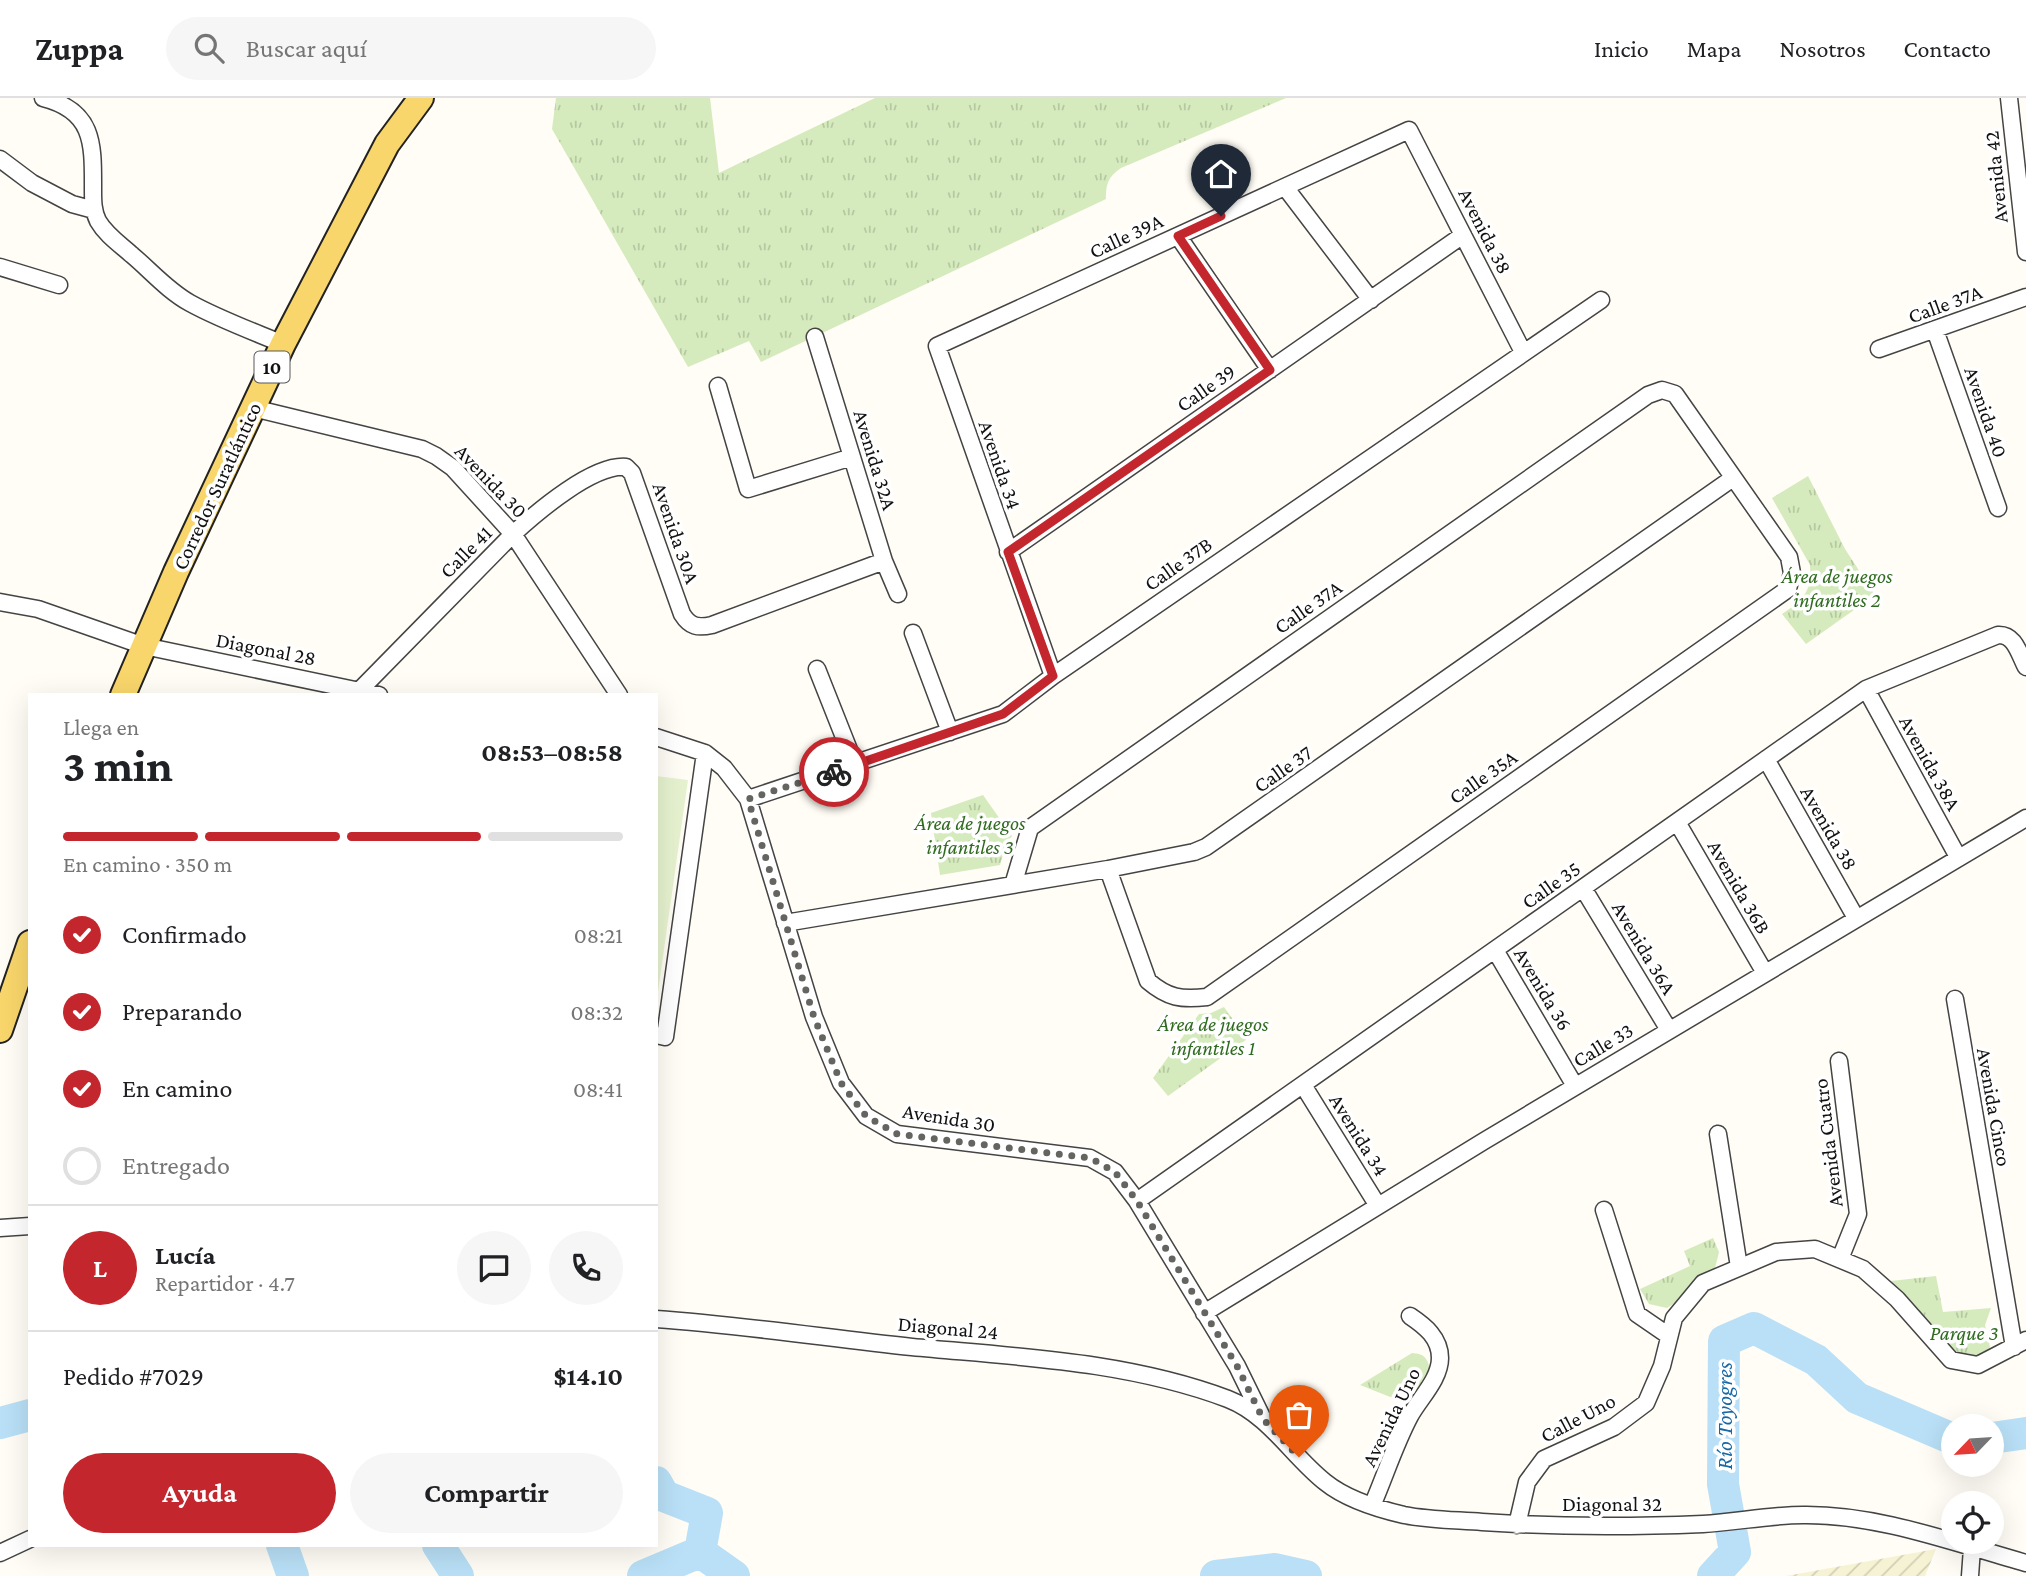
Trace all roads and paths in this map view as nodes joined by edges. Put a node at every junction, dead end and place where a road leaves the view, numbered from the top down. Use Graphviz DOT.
graph roads {
  1 [pos="43,98"];
  2 [pos="421,98"];
  3 [pos="2009,98"];
  4 [pos="1409,130"];
  5 [pos="0,159"];
  6 [pos="1285,187"];
  7 [pos="94,210"];
  8 [pos="1178,236"];
  9 [pos="1463,236"];
  10 [pos="2026,252"];
  11 [pos="0,267"];
  12 [pos="59,285"];
  13 [pos="2026,297"];
  14 [pos="1371,300"];
  15 [pos="1601,300"];
  16 [pos="1936,330"];
  17 [pos="815,337"];
  18 [pos="283,344"];
  19 [pos="937,346"];
  20 [pos="1879,349"];
  21 [pos="1523,352"];
  22 [pos="1270,370"];
  23 [pos="718,386"];
  24 [pos="253,408"];
  25 [pos="852,457"];
  26 [pos="618,466"];
  27 [pos="1733,478"];
  28 [pos="1998,508"];
  29 [pos="513,534"];
  30 [pos="1008,552"];
  31 [pos="884,561"];
  32 [pos="898,594"];
  33 [pos="0,602"];
  34 [pos="913,633"];
  35 [pos="144,646"];
  36 [pos="2026,667"];
  37 [pos="817,668"];
  38 [pos="1053,676"];
  39 [pos="1866,690"];
  40 [pos="357,692"];
  41 [pos="124,693"];
  42 [pos="618,693"];
  43 [pos="950,732"];
  44 [pos="658,738"];
  45 [pos="705,753"];
  46 [pos="1766,760"];
  47 [pos="855,765"];
  48 [pos="748,799"];
  49 [pos="2026,818"];
  50 [pos="1678,822"];
  51 [pos="1958,857"];
  52 [pos="1108,869"];
  53 [pos="1013,885"];
  54 [pos="1583,888"];
  55 [pos="1856,918"];
  56 [pos="785,923"];
  57 [pos="28,949"];
  58 [pos="1495,950"];
  59 [pos="1765,973"];
  60 [pos="1955,999"];
  61 [pos="0,1030"];
  62 [pos="1669,1030"];
  63 [pos="661,1036"];
  64 [pos="1839,1062"];
  65 [pos="1303,1085"];
  66 [pos="1575,1086"];
  67 [pos="1718,1134"];
  68 [pos="1137,1201"];
  69 [pos="1378,1206"];
  70 [pos="1604,1210"];
  71 [pos="28,1226"];
  72 [pos="0,1228"];
  73 [pos="1840,1259"];
  74 [pos="1739,1267"];
  75 [pos="1204,1313"];
  76 [pos="1410,1317"];
  77 [pos="658,1319"];
  78 [pos="1669,1336"];
  79 [pos="2020,1343"];
  80 [pos="1231,1400"];
  81 [pos="1263,1419"];
  82 [pos="1372,1506"];
  83 [pos="1517,1525"];
  84 [pos="28,1540"];
  85 [pos="1941,1540"];
  86 [pos="0,1553"];
  87 [pos="1972,1554"];
  88 [pos="1994,1554"];
  89 [pos="2026,1563"];
  90 [pos="1970,1576"];
  1 -- 7 [label="street"];
  2 -- 18 [label="main road, Corredor Suratlántico / 10"];
  3 -- 10 [label="street, Avenida 42"];
  4 -- 6 [label="street, Calle 39A"];
  4 -- 9 [label="street, Avenida 38"];
  5 -- 7 [label="street"];
  6 -- 8 [label="street, Calle 39A"];
  6 -- 14 [label="street"];
  7 -- 18 [label="street"];
  8 -- 19 [label="street, Calle 39A"];
  8 -- 22 [label="street"];
  9 -- 14 [label="street, Calle 39"];
  9 -- 21 [label="street, Avenida 38"];
  11 -- 12 [label="street"];
  13 -- 16 [label="street, Calle 37A"];
  14 -- 22 [label="street, Calle 39"];
  15 -- 21 [label="street, Calle 37B"];
  16 -- 20 [label="street, Calle 37A"];
  16 -- 28 [label="street, Avenida 40"];
  17 -- 25 [label="street, Avenida 32A"];
  18 -- 24 [label="main road, Corredor Suratlántico / 10"];
  19 -- 30 [label="street, Avenida 34"];
  21 -- 38 [label="street, Calle 37B"];
  22 -- 30 [label="street, Calle 39"];
  23 -- 25 [label="street"];
  24 -- 29 [label="street, Avenida 30"];
  24 -- 35 [label="main road, Corredor Suratlántico / 10"];
  25 -- 31 [label="street, Avenida 32A"];
  26 -- 29 [label="street, Calle 41"];
  26 -- 31 [label="street, Avenida 30A"];
  27 -- 52 [label="street, Calle 37"];
  27 -- 52 [label="street, Calle 35A"];
  27 -- 53 [label="street, Calle 37A"];
  29 -- 40 [label="street, Calle 41"];
  29 -- 42 [label="street, Avenida 30"];
  30 -- 38 [label="street, Avenida 34"];
  31 -- 32 [label="street, Avenida 32A"];
  33 -- 35 [label="street, Diagonal 28"];
  34 -- 43 [label="street"];
  35 -- 40 [label="street, Diagonal 28"];
  35 -- 41 [label="main road, Corredor Suratlántico / 10"];
  36 -- 39 [label="street, Calle 35"];
  37 -- 47 [label="street"];
  38 -- 43 [label="street, Calle 37B"];
  39 -- 46 [label="street, Calle 35"];
  39 -- 51 [label="street, Avenida 38A"];
  43 -- 47 [label="street, Calle 37B"];
  44 -- 45 [label="street"];
  45 -- 48 [label="street, Avenida 30"];
  45 -- 63 [label="street"];
  46 -- 50 [label="street, Calle 35"];
  46 -- 55 [label="street, Avenida 38"];
  47 -- 48 [label="street, Calle 37B"];
  48 -- 56 [label="street, Avenida 30"];
  49 -- 51 [label="street, Calle 33"];
  50 -- 54 [label="street, Calle 35"];
  50 -- 59 [label="street, Avenida 36B"];
  51 -- 55 [label="street, Calle 33"];
  52 -- 53 [label="street, Calle 37"];
  53 -- 56 [label="street, Calle 37"];
  54 -- 58 [label="street, Calle 35"];
  54 -- 62 [label="street, Avenida 36A"];
  55 -- 59 [label="street, Calle 33"];
  56 -- 68 [label="street, Avenida 30"];
  57 -- 61 [label="main road"];
  58 -- 65 [label="street, Calle 35"];
  58 -- 66 [label="street, Avenida 36"];
  59 -- 62 [label="street, Calle 33"];
  60 -- 79 [label="street, Avenida Cinco"];
  62 -- 66 [label="street, Calle 33"];
  64 -- 73 [label="street, Avenida Cuatro"];
  65 -- 68 [label="street, Calle 35"];
  65 -- 69 [label="street, Avenida 34"];
  66 -- 69 [label="street, Calle 33"];
  67 -- 74 [label="street"];
  68 -- 75 [label="street, Avenida 30"];
  69 -- 75 [label="street, Calle 33"];
  70 -- 78 [label="street"];
  71 -- 72 [label="street"];
  73 -- 74 [label="street, Calle Uno"];
  73 -- 79 [label="street, Calle Uno"];
  74 -- 78 [label="street, Calle Uno"];
  75 -- 81 [label="street, Avenida 30"];
  76 -- 82 [label="street, Avenida Uno"];
  77 -- 80 [label="street, Diagonal 24"];
  78 -- 83 [label="street, Calle Uno"];
  80 -- 81 [label="street, Diagonal 32"];
  81 -- 82 [label="street, Diagonal 32"];
  82 -- 83 [label="street, Diagonal 32"];
  83 -- 85 [label="street, Diagonal 32"];
  84 -- 86 [label="street"];
  87 -- 90 [label="street"];
  88 -- 89 [label="street, Diagonal 32"];
}
